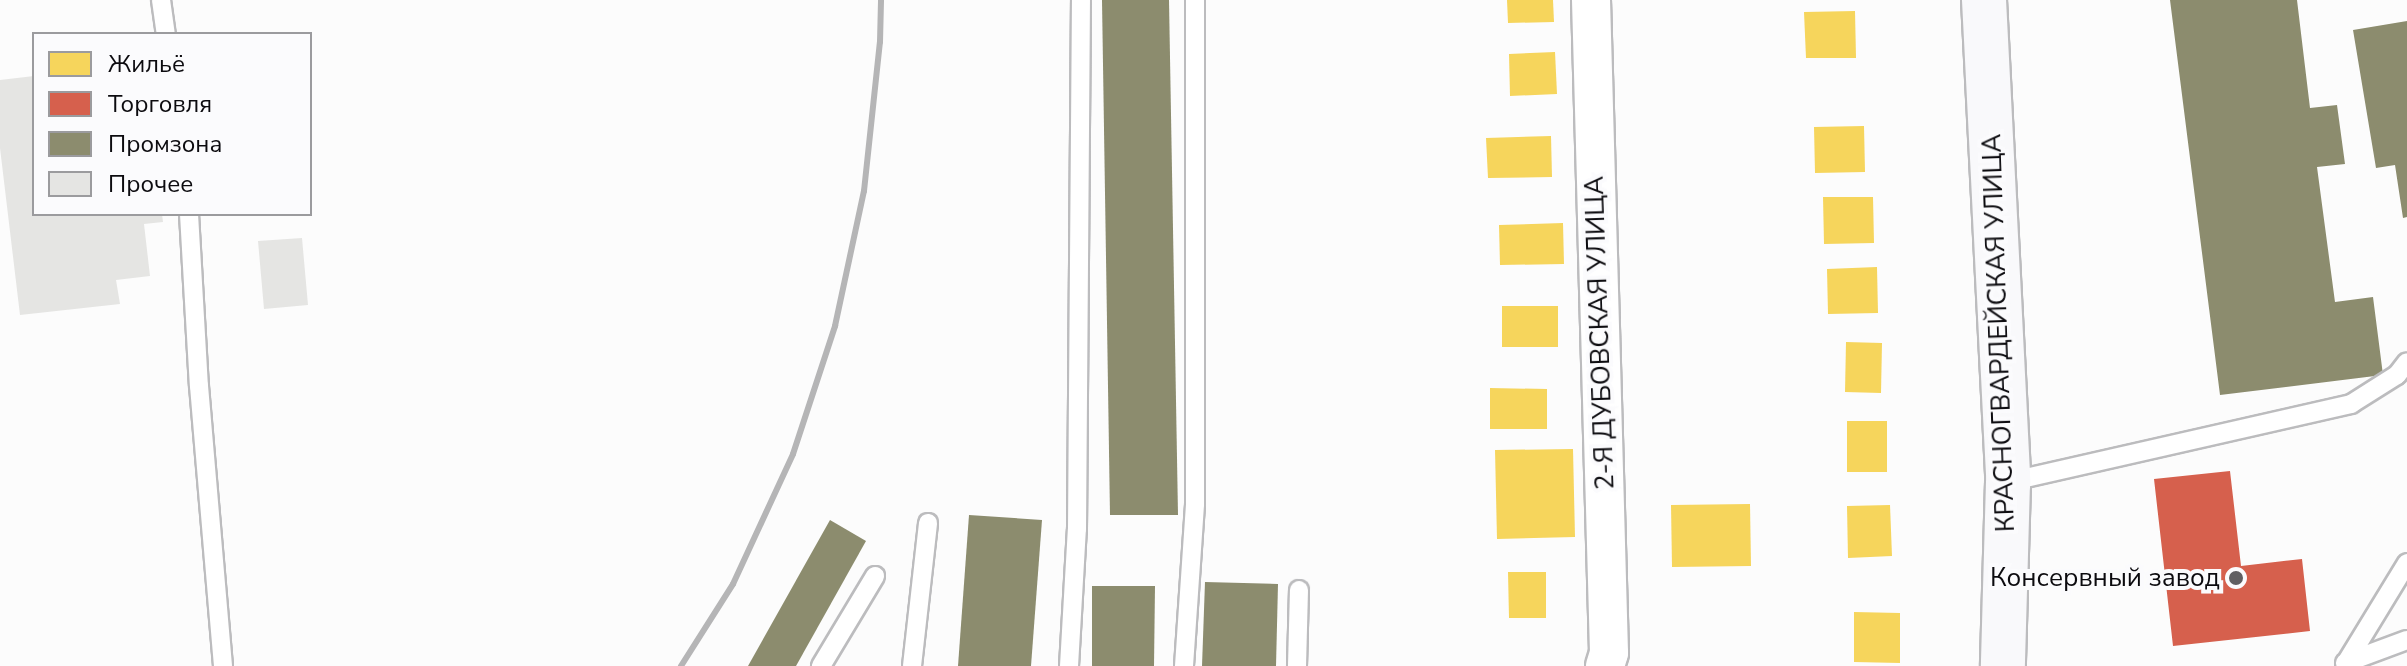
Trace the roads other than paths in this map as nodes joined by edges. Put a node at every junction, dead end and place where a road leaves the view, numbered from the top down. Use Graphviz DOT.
graph roads {
  1 [pos="161,0"];
  2 [pos="1081,0"];
  3 [pos="1195,0"];
  4 [pos="1591,0"];
  5 [pos="1984,0"];
  6 [pos="166,32"];
  7 [pos="189,216"];
  8 [pos="2407,362"];
  9 [pos="2008,482"];
  10 [pos="928,523"];
  11 [pos="2407,563"];
  12 [pos="875,576"];
  13 [pos="1299,590"];
  14 [pos="2407,640"];
  15 [pos="2342,664"];
  16 [pos="223,666"];
  17 [pos="821,666"];
  18 [pos="912,666"];
  19 [pos="1069,666"];
  20 [pos="1184,666"];
  21 [pos="1297,666"];
  22 [pos="1605,666"];
  23 [pos="2003,666"];
  1 -- 6 [label="lane"];
  2 -- 19 [label="lane"];
  3 -- 20 [label="lane"];
  4 -- 22 [label="street, 2-Я ДУБОВСКАЯ УЛИЦА"];
  5 -- 9 [label="main road, КРАСНОГВАРДЕЙСКАЯ УЛИЦА"];
  7 -- 16 [label="lane"];
  8 -- 9 [label="lane"];
  9 -- 23 [label="main road, КРАСНОГВАРДЕЙСКАЯ УЛИЦА"];
  10 -- 18 [label="lane"];
  11 -- 15 [label="lane"];
  12 -- 17 [label="lane"];
  13 -- 21 [label="lane"];
  14 -- 15 [label="lane"];
}
